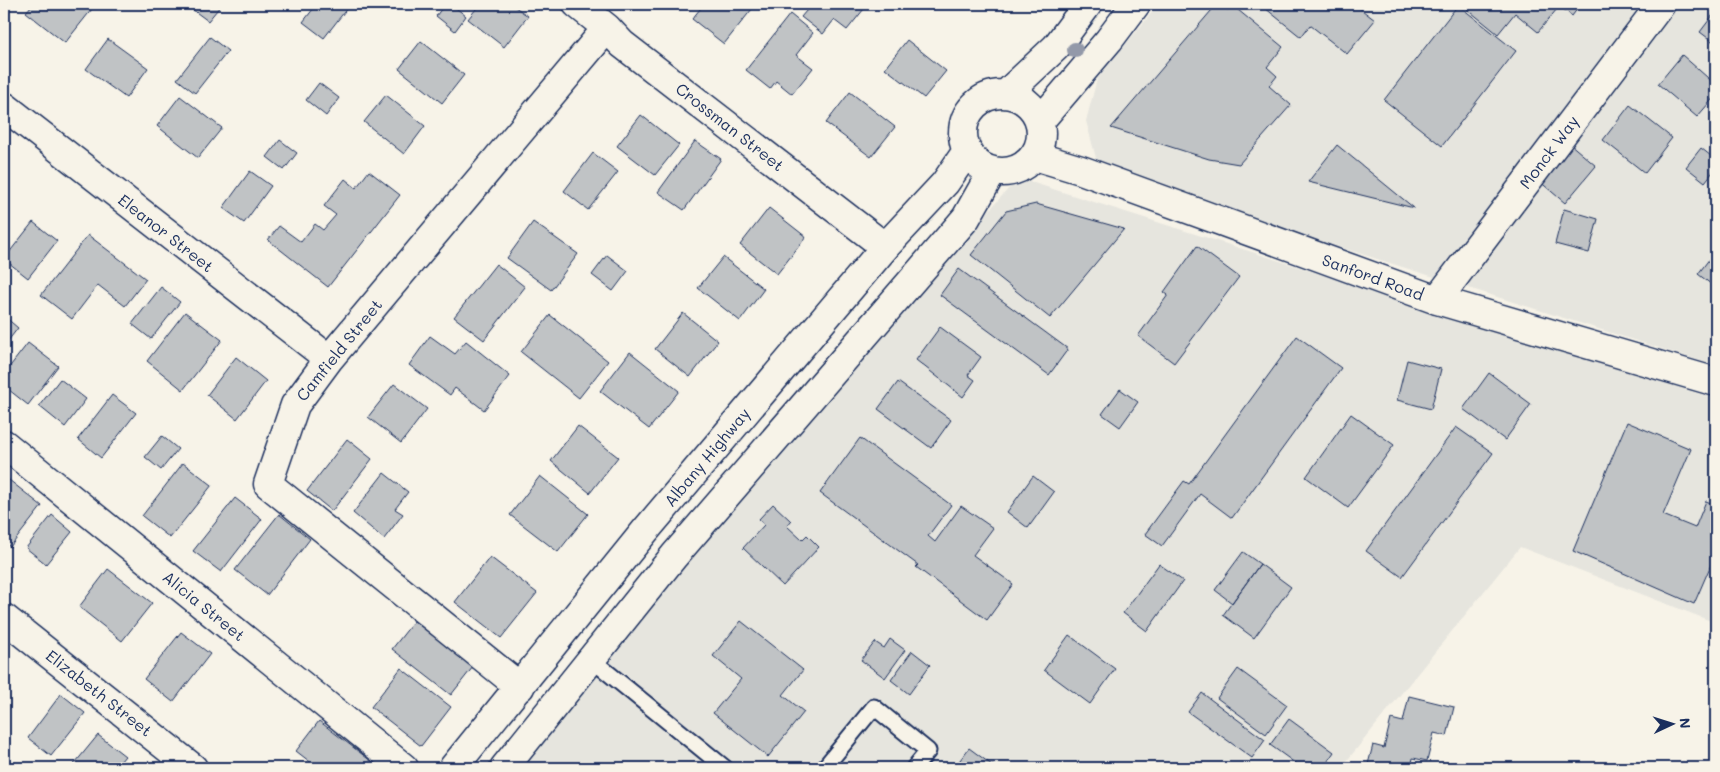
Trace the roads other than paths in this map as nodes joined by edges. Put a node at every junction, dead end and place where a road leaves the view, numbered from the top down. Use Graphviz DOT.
graph roads {
  1 [pos="577,4"];
  2 [pos="1088,4"];
  3 [pos="1136,4"];
  4 [pos="1661,4"];
  5 [pos="607,28"];
  6 [pos="1006,94"];
  7 [pos="4,106"];
  8 [pos="1040,121"];
  9 [pos="967,151"];
  10 [pos="1034,156"];
  11 [pos="992,172"];
  12 [pos="886,246"];
  13 [pos="1436,300"];
  14 [pos="329,359"];
  15 [pos="1716,382"];
  16 [pos="4,444"];
  17 [pos="645,531"];
  18 [pos="674,556"];
  19 [pos="4,618"];
  20 [pos="591,658"];
  21 [pos="520,687"];
  22 [pos="193,768"];
  23 [pos="404,768"];
  24 [pos="453,768"];
  25 [pos="504,768"];
  26 [pos="725,768"];
  27 [pos="824,768"];
  28 [pos="914,768"];
  1 -- 5 [label="main road, Crossman Street"];
  2 -- 6 [label="main road"];
  3 -- 8 [label="main road"];
  4 -- 13 [label="main road, Monck Way"];
  5 -- 12 [label="main road, Crossman Street"];
  5 -- 14 [label="main road, Camfield Street"];
  6 -- 8 [label="main road"];
  6 -- 9 [label="main road"];
  7 -- 14 [label="main road, Eleanor Street"];
  8 -- 10 [label="main road"];
  9 -- 11 [label="main road"];
  9 -- 12 [label="main road, Albany Highway"];
  10 -- 11 [label="main road"];
  10 -- 13 [label="main road, Sanford Road"];
  11 -- 18 [label="main road"];
  12 -- 17 [label="main road, Albany Highway"];
  13 -- 15 [label="main road, Sanford Road"];
  14 -- 21 [label="main road, Camfield Street"];
  16 -- 23 [label="main road, Alicia Street"];
  17 -- 18 [label="main road"];
  17 -- 21 [label="main road, Albany Highway"];
  18 -- 20 [label="main road"];
  19 -- 22 [label="main road, Elizabeth Street"];
  20 -- 25 [label="main road"];
  20 -- 26 [label="lane"];
  21 -- 24 [label="main road, Albany Highway"];
  27 -- 28 [label="lane"];
}
